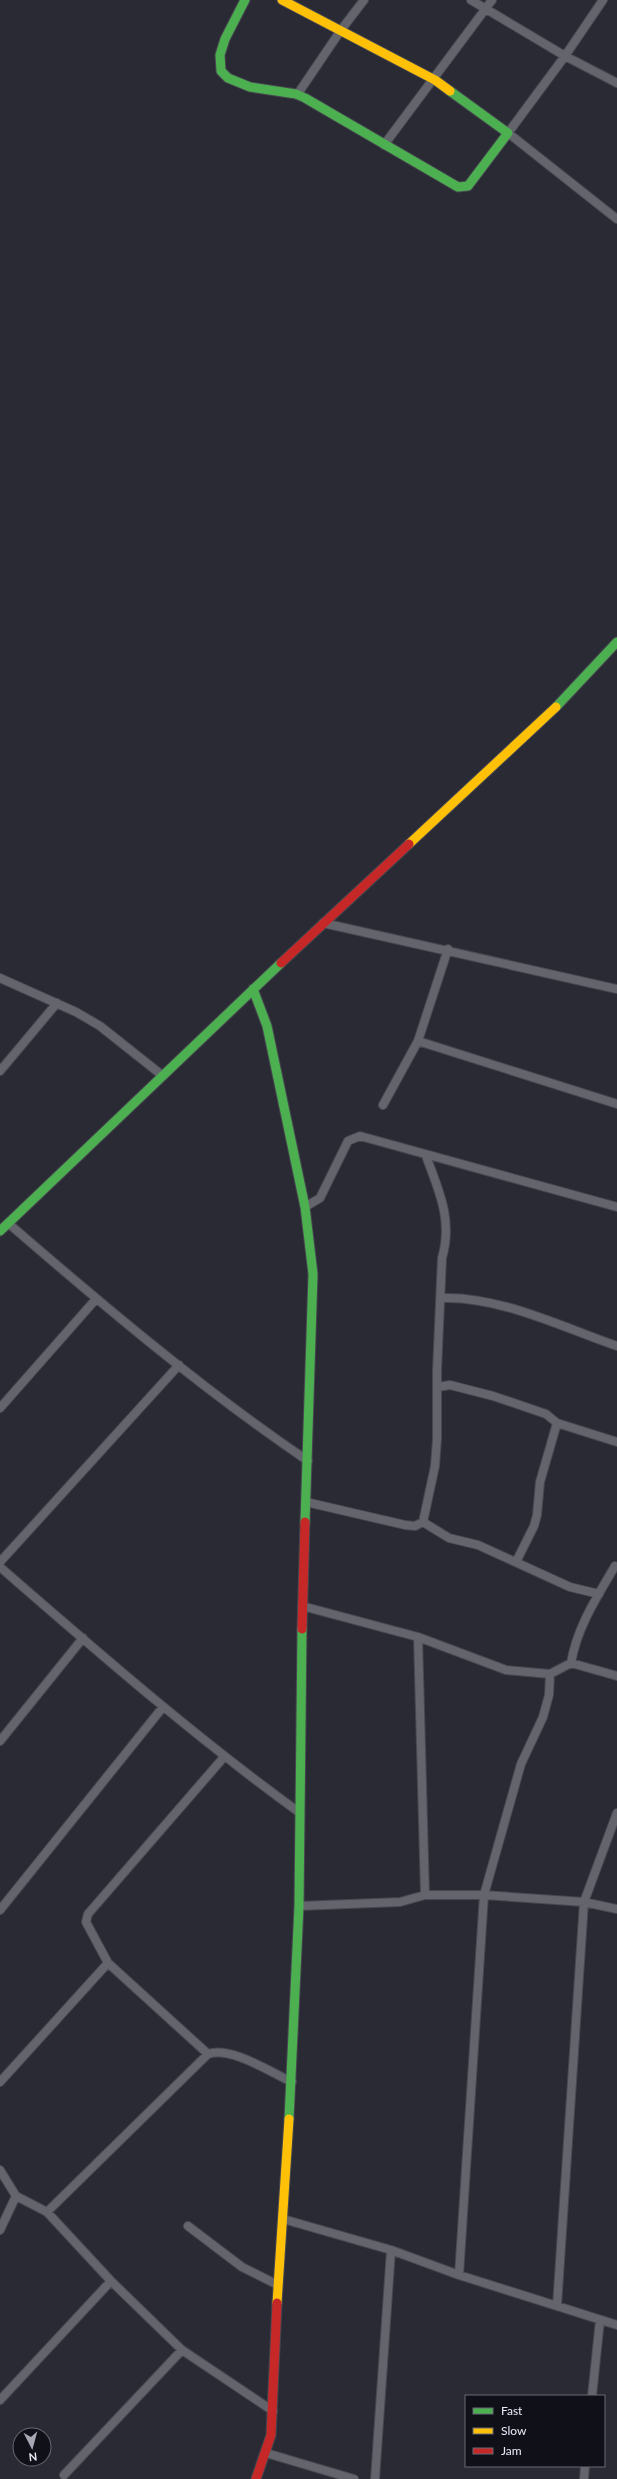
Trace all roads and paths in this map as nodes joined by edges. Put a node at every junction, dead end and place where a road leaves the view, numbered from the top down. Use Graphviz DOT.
graph roads {
  1 [pos="245,0"];
  2 [pos="282,0"];
  3 [pos="364,0"];
  4 [pos="471,0"];
  5 [pos="492,0"];
  6 [pos="603,0"];
  7 [pos="486,9"];
  8 [pos="341,30"];
  9 [pos="565,56"];
  10 [pos="434,80"];
  11 [pos="617,83"];
  12 [pos="297,95"];
  13 [pos="508,133"];
  14 [pos="384,145"];
  15 [pos="617,219"];
  16 [pos="617,642"];
  17 [pos="323,923"];
  18 [pos="448,949"];
  19 [pos="0,978"];
  20 [pos="253,989"];
  21 [pos="617,989"];
  22 [pos="57,1003"];
  23 [pos="418,1041"];
  24 [pos="0,1071"];
  25 [pos="163,1076"];
  26 [pos="617,1104"];
  27 [pos="383,1105"];
  28 [pos="426,1156"];
  29 [pos="305,1207"];
  30 [pos="617,1207"];
  31 [pos="8,1222"];
  32 [pos="0,1231"];
  33 [pos="442,1298"];
  34 [pos="96,1299"];
  35 [pos="617,1346"];
  36 [pos="179,1365"];
  37 [pos="438,1387"];
  38 [pos="0,1408"];
  39 [pos="557,1423"];
  40 [pos="617,1442"];
  41 [pos="308,1461"];
  42 [pos="306,1502"];
  43 [pos="423,1522"];
  44 [pos="0,1562"];
  45 [pos="516,1562"];
  46 [pos="615,1566"];
  47 [pos="0,1567"];
  48 [pos="599,1594"];
  49 [pos="302,1606"];
  50 [pos="418,1637"];
  51 [pos="83,1638"];
  52 [pos="571,1663"];
  53 [pos="550,1674"];
  54 [pos="617,1676"];
  55 [pos="163,1708"];
  56 [pos="0,1741"];
  57 [pos="224,1757"];
  58 [pos="300,1813"];
  59 [pos="617,1813"];
  60 [pos="425,1895"];
  61 [pos="484,1895"];
  62 [pos="584,1902"];
  63 [pos="299,1906"];
  64 [pos="617,1909"];
  65 [pos="0,1910"];
  66 [pos="108,1963"];
  67 [pos="208,2054"];
  68 [pos="0,2082"];
  69 [pos="292,2082"];
  70 [pos="0,2170"];
  71 [pos="16,2196"];
  72 [pos="47,2212"];
  73 [pos="283,2219"];
  74 [pos="188,2226"];
  75 [pos="0,2230"];
  76 [pos="391,2250"];
  77 [pos="459,2275"];
  78 [pos="111,2281"];
  79 [pos="278,2285"];
  80 [pos="557,2306"];
  81 [pos="600,2320"];
  82 [pos="617,2326"];
  83 [pos="182,2350"];
  84 [pos="592,2395"];
  85 [pos="0,2400"];
  86 [pos="273,2411"];
  87 [pos="266,2453"];
  88 [pos="585,2467"];
  89 [pos="64,2475"];
  90 [pos="256,2479"];
  91 [pos="354,2479"];
  92 [pos="375,2479"];
  93 [pos="584,2479"];
  1 -- 12 [label="street"];
  2 -- 8 [label="street"];
  3 -- 8 [label="street"];
  4 -- 7 [label="street"];
  5 -- 7 [label="street"];
  6 -- 9 [label="street"];
  7 -- 9 [label="street"];
  7 -- 10 [label="street"];
  8 -- 10 [label="street"];
  8 -- 12 [label="street"];
  9 -- 11 [label="street"];
  9 -- 13 [label="street"];
  10 -- 13 [label="street"];
  10 -- 14 [label="street"];
  12 -- 14 [label="street"];
  13 -- 14 [label="street"];
  13 -- 15 [label="street"];
  16 -- 17 [label="street"];
  17 -- 18 [label="street"];
  17 -- 20 [label="street"];
  18 -- 21 [label="street"];
  18 -- 23 [label="street"];
  19 -- 22 [label="street"];
  20 -- 25 [label="street"];
  20 -- 29 [label="street"];
  22 -- 24 [label="street"];
  22 -- 25 [label="street"];
  23 -- 26 [label="street"];
  23 -- 27 [label="street"];
  25 -- 31 [label="street"];
  28 -- 29 [label="street"];
  28 -- 30 [label="street"];
  28 -- 33 [label="street"];
  29 -- 41 [label="street"];
  31 -- 32 [label="street"];
  31 -- 34 [label="street"];
  33 -- 35 [label="street"];
  33 -- 37 [label="street"];
  34 -- 36 [label="street"];
  34 -- 38 [label="street"];
  36 -- 41 [label="street"];
  36 -- 44 [label="street"];
  37 -- 39 [label="street"];
  37 -- 43 [label="street"];
  39 -- 40 [label="street"];
  39 -- 45 [label="street"];
  41 -- 42 [label="street"];
  42 -- 43 [label="street"];
  42 -- 49 [label="street"];
  43 -- 45 [label="street"];
  45 -- 48 [label="street"];
  46 -- 48 [label="street"];
  47 -- 51 [label="street"];
  48 -- 52 [label="street"];
  49 -- 50 [label="street"];
  49 -- 58 [label="street"];
  50 -- 53 [label="street"];
  50 -- 60 [label="street"];
  51 -- 55 [label="street"];
  51 -- 56 [label="street"];
  52 -- 53 [label="street"];
  52 -- 54 [label="street"];
  53 -- 61 [label="street"];
  55 -- 57 [label="street"];
  55 -- 65 [label="street"];
  57 -- 58 [label="street"];
  57 -- 66 [label="street"];
  58 -- 63 [label="street"];
  59 -- 62 [label="street"];
  60 -- 61 [label="street"];
  60 -- 63 [label="street"];
  61 -- 62 [label="street"];
  61 -- 77 [label="street"];
  62 -- 64 [label="street"];
  62 -- 80 [label="street"];
  63 -- 69 [label="street"];
  66 -- 67 [label="street"];
  66 -- 68 [label="street"];
  67 -- 69 [label="street"];
  67 -- 72 [label="street"];
  69 -- 73 [label="street"];
  70 -- 71 [label="street"];
  71 -- 72 [label="street"];
  71 -- 75 [label="street"];
  72 -- 78 [label="street"];
  73 -- 76 [label="street"];
  73 -- 79 [label="street"];
  74 -- 79 [label="street"];
  76 -- 77 [label="street"];
  76 -- 92 [label="street"];
  77 -- 80 [label="street"];
  78 -- 83 [label="street"];
  78 -- 85 [label="street"];
  79 -- 86 [label="street"];
  80 -- 81 [label="street"];
  81 -- 82 [label="street"];
  81 -- 84 [label="street"];
  83 -- 86 [label="street"];
  83 -- 89 [label="street"];
  86 -- 87 [label="street"];
  87 -- 90 [label="street"];
  87 -- 91 [label="street"];
  88 -- 93 [label="street"];
}
